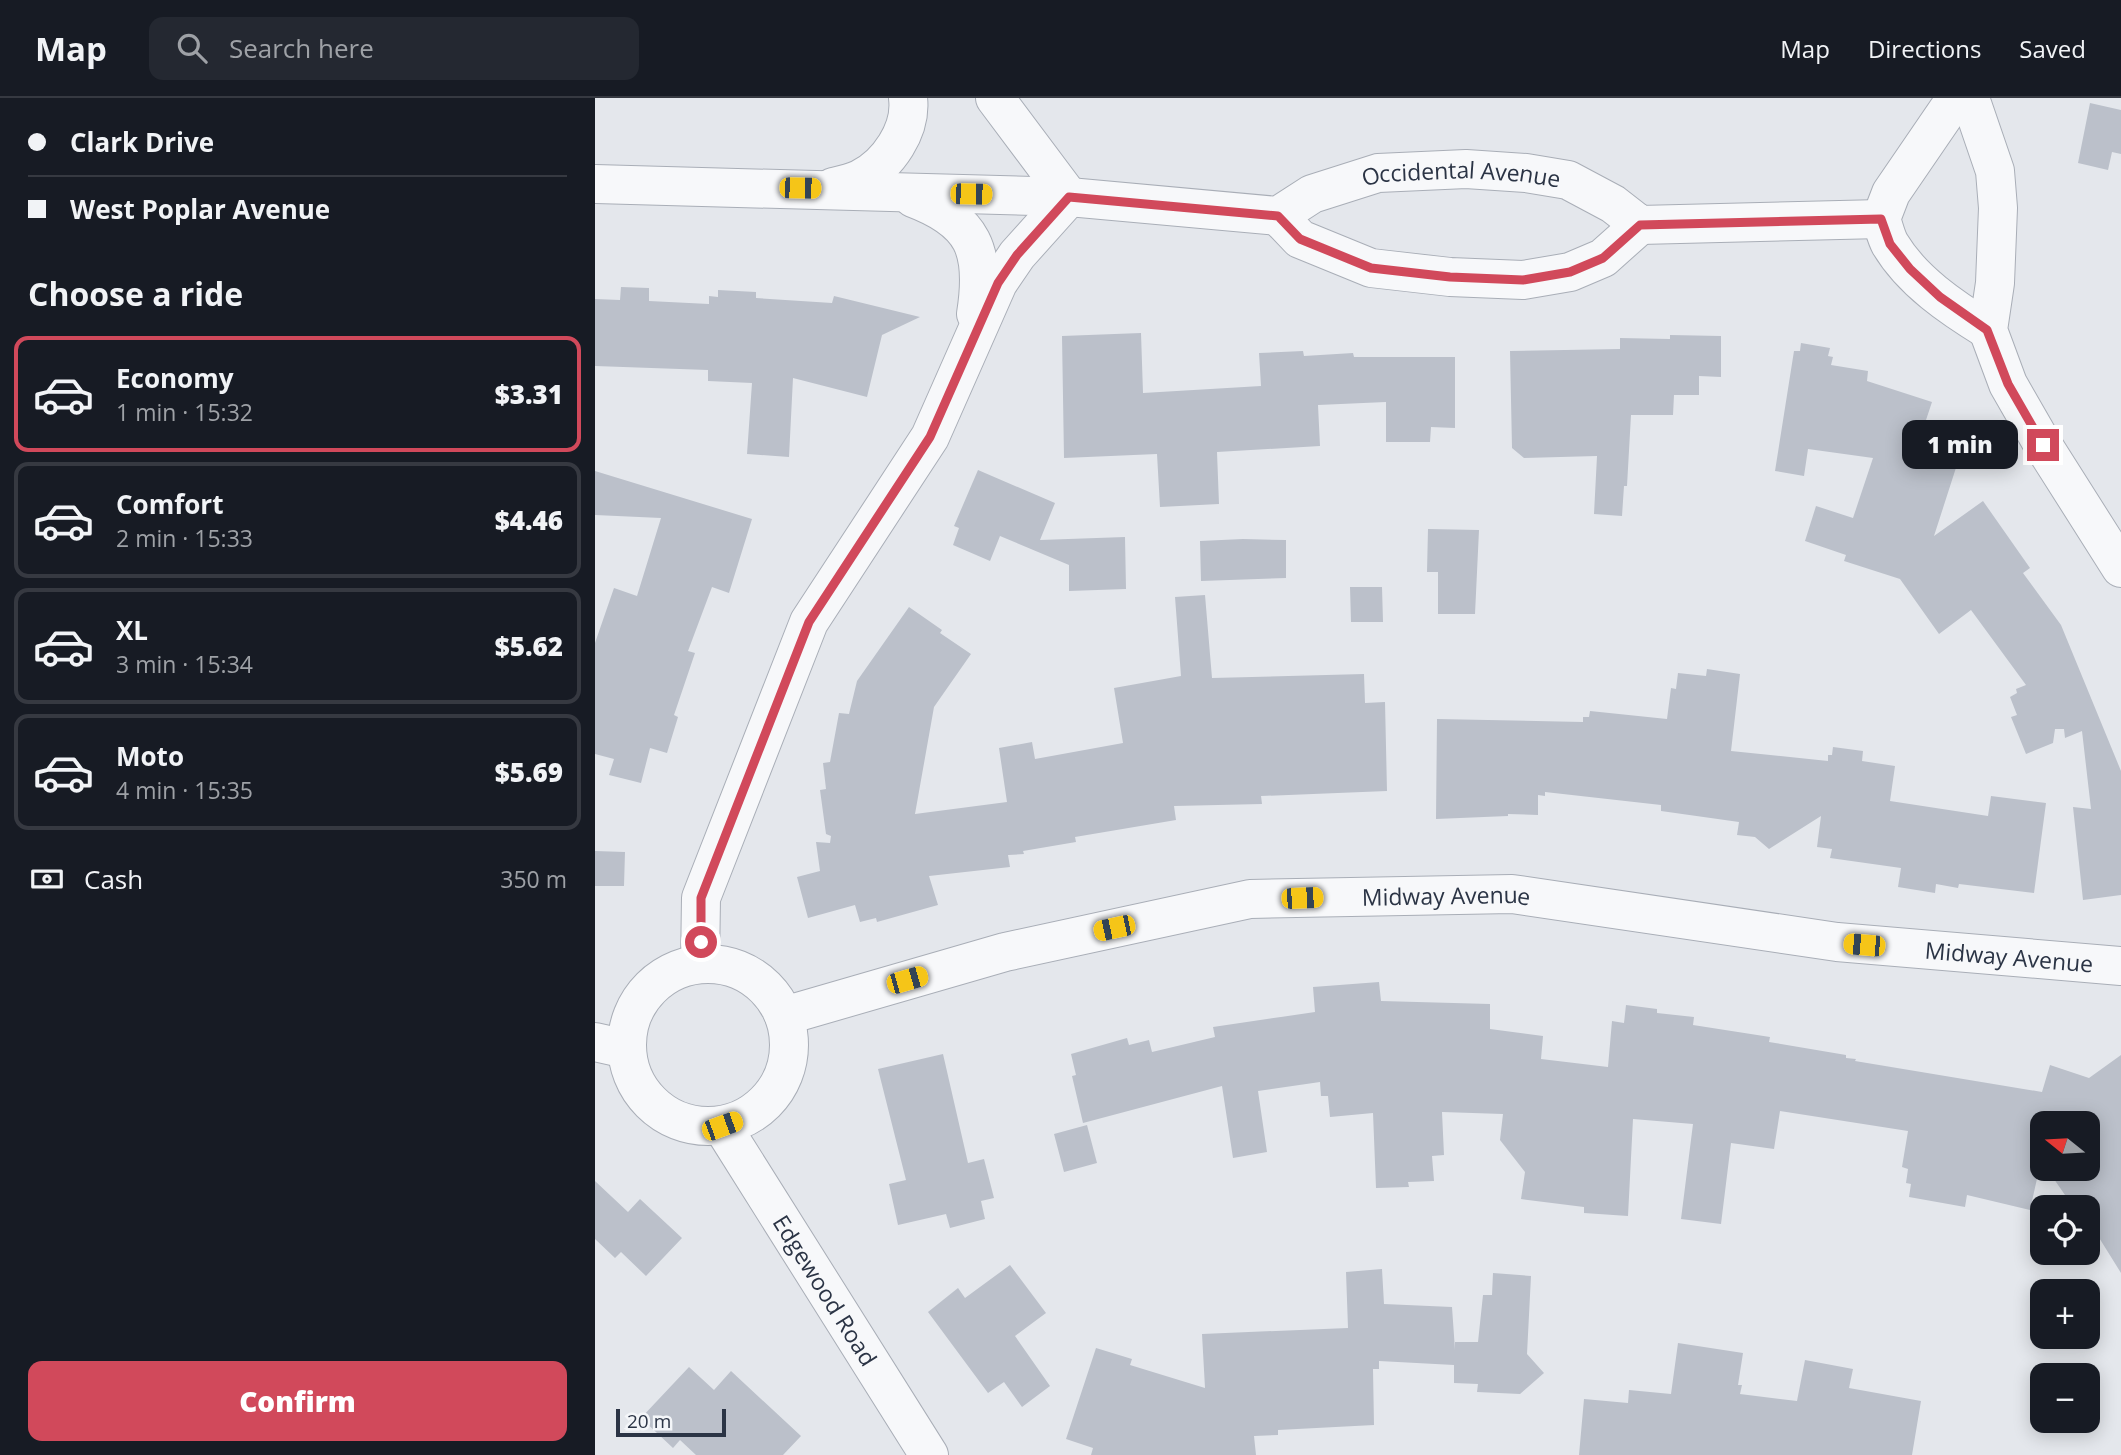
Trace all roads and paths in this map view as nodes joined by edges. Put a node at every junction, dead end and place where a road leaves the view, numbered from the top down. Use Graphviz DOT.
graph roads {
  1 [pos="908,98"];
  2 [pos="995,98"];
  3 [pos="1956,98"];
  4 [pos="1971,98"];
  5 [pos="595,184"];
  6 [pos="826,189"];
  7 [pos="897,192"];
  8 [pos="1069,197"];
  9 [pos="1278,216"];
  10 [pos="1881,219"];
  11 [pos="1640,225"];
  12 [pos="1987,330"];
  13 [pos="972,340"];
  14 [pos="2121,568"];
  15 [pos="700,964"];
  16 [pos="2121,966"];
  17 [pos="784,1016"];
  18 [pos="611,1045"];
  19 [pos="722,1126"];
  20 [pos="929,1455"];
  1 -- 6 [label="street"];
  2 -- 8 [label="street"];
  3 -- 10 [label="street"];
  4 -- 12 [label="street"];
  5 -- 6 [label="street"];
  6 -- 7 [label="street"];
  7 -- 8 [label="street"];
  7 -- 13 [label="street"];
  8 -- 9 [label="street"];
  8 -- 13 [label="street"];
  9 -- 11 [label="street, Occidental Avenue"];
  9 -- 11 [label="street"];
  10 -- 11 [label="street"];
  10 -- 12 [label="street"];
  12 -- 14 [label="street"];
  13 -- 15 [label="street"];
  15 -- 17 [label="street"];
  15 -- 18 [label="street"];
  16 -- 17 [label="street, Midway Avenue"];
  17 -- 19 [label="street"];
  18 -- 19 [label="street"];
  19 -- 20 [label="street, Edgewood Road"];
}
